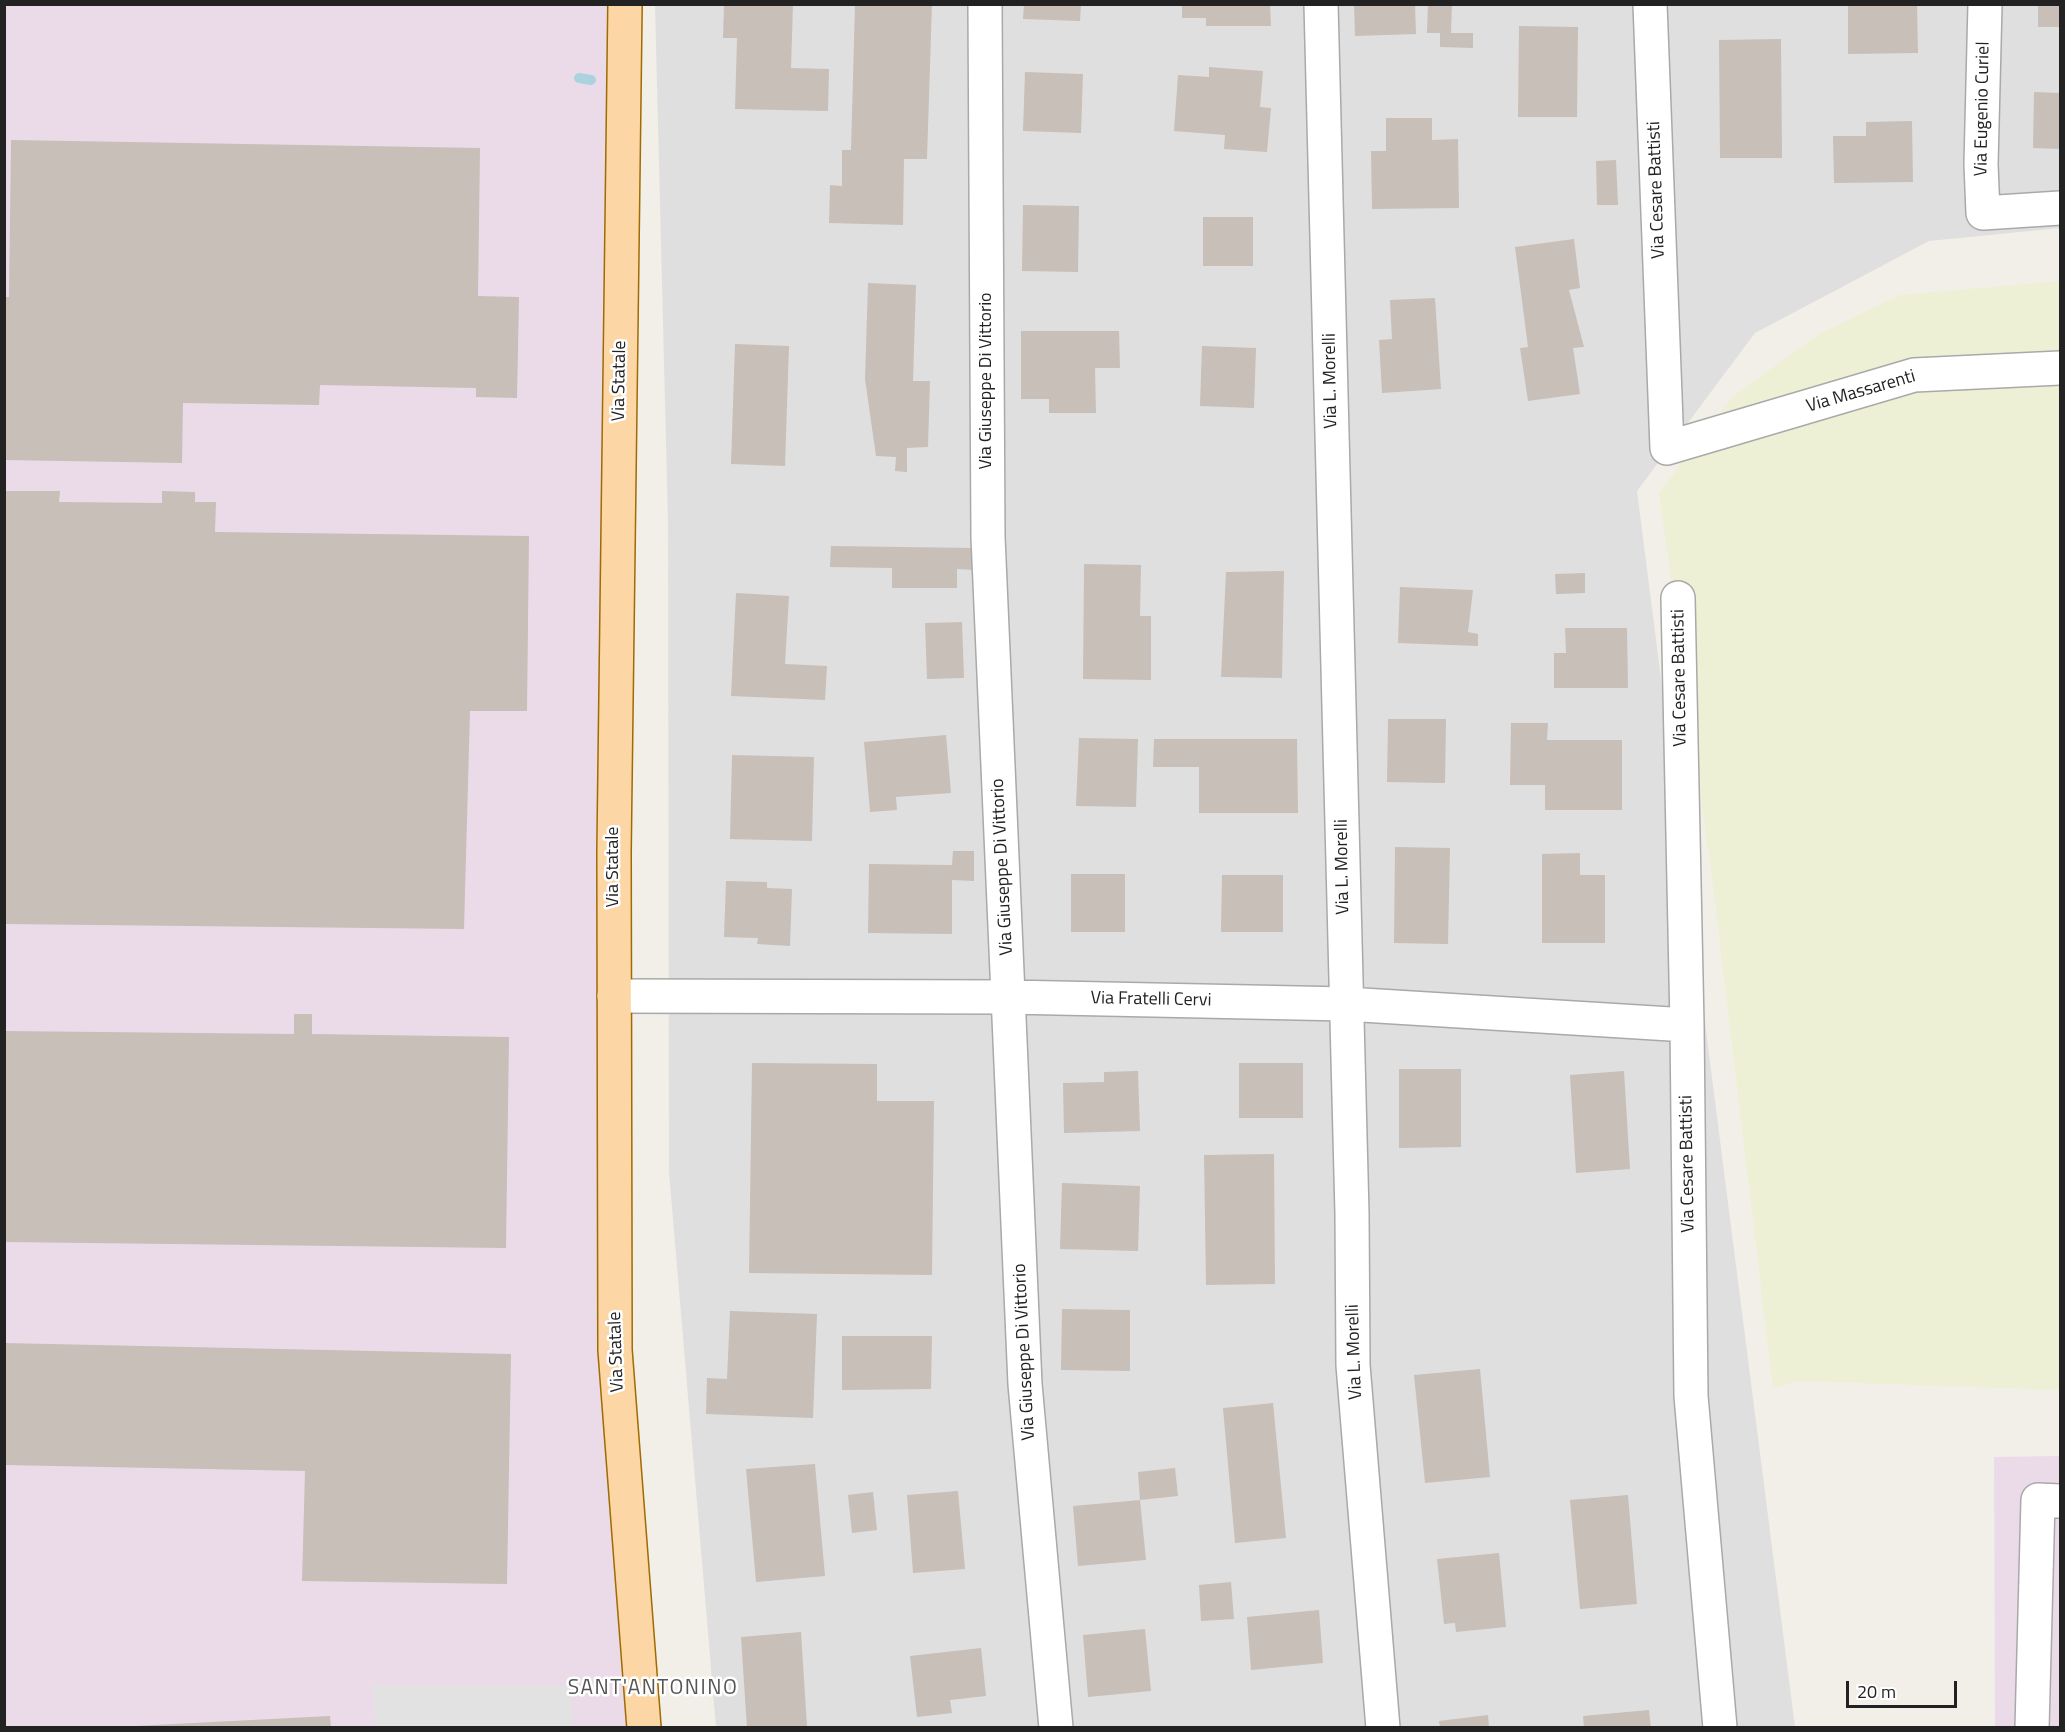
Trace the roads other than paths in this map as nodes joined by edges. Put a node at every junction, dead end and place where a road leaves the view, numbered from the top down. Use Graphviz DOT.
graph roads {
  1 [pos="625,4"];
  2 [pos="985,4"];
  3 [pos="1321,4"];
  4 [pos="1650,4"];
  5 [pos="1985,4"];
  6 [pos="2061,208"];
  7 [pos="2061,368"];
  8 [pos="1667,448"];
  9 [pos="1678,598"];
  10 [pos="614,996"];
  11 [pos="1009,998"];
  12 [pos="1346,1004"];
  13 [pos="1687,1025"];
  14 [pos="2061,1501"];
  15 [pos="644,1728"];
  16 [pos="1056,1728"];
  17 [pos="1383,1728"];
  18 [pos="1720,1728"];
  19 [pos="2032,1728"];
  1 -- 10 [label="main road, Via Statale"];
  2 -- 11 [label="street, Via Giuseppe Di Vittorio"];
  3 -- 12 [label="street, Via L. Morelli"];
  4 -- 8 [label="street, Via Cesare Battisti"];
  5 -- 6 [label="street, Via Eugenio Curiel"];
  7 -- 8 [label="street, Via Massarenti"];
  9 -- 13 [label="street, Via Cesare Battisti"];
  10 -- 11 [label="street, Via Fratelli Cervi"];
  10 -- 15 [label="main road, Via Statale"];
  11 -- 12 [label="street, Via Fratelli Cervi"];
  11 -- 16 [label="street, Via Giuseppe Di Vittorio"];
  12 -- 13 [label="street, Via Fratelli Cervi"];
  12 -- 17 [label="street, Via L. Morelli"];
  13 -- 18 [label="street, Via Cesare Battisti"];
  14 -- 19 [label="street"];
}
